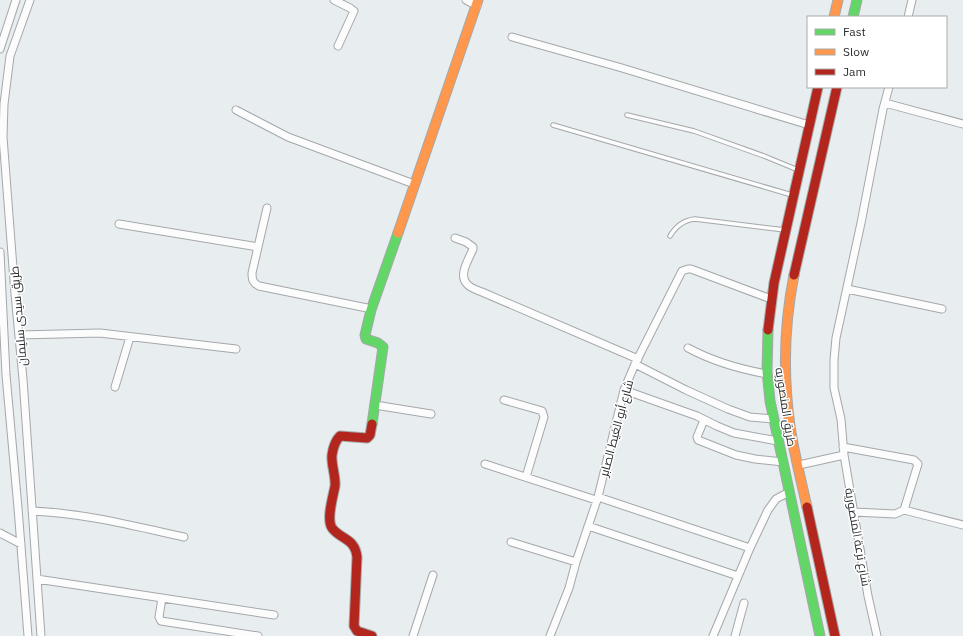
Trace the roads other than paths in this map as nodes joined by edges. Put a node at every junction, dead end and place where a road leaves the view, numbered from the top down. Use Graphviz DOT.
graph roads {
  1 [pos="16,0"];
  2 [pos="30,0"];
  3 [pos="334,0"];
  4 [pos="466,0"];
  5 [pos="838,0"];
  6 [pos="857,0"];
  7 [pos="912,0"];
  8 [pos="478,3"];
  9 [pos="834,16"];
  10 [pos="853,16"];
  11 [pos="908,16"];
  12 [pos="512,36"];
  13 [pos="338,46"];
  14 [pos="0,49"];
  15 [pos="818,88"];
  16 [pos="837,88"];
  17 [pos="889,88"];
  18 [pos="885,103"];
  19 [pos="236,110"];
  20 [pos="627,115"];
  21 [pos="963,124"];
  22 [pos="553,125"];
  23 [pos="809,126"];
  24 [pos="799,171"];
  25 [pos="414,184"];
  26 [pos="793,196"];
  27 [pos="267,208"];
  28 [pos="119,224"];
  29 [pos="786,230"];
  30 [pos="670,236"];
  31 [pos="455,238"];
  32 [pos="258,246"];
  33 [pos="0,252"];
  34 [pos="778,263"];
  35 [pos="796,267"];
  36 [pos="847,289"];
  37 [pos="771,299"];
  38 [pos="942,308"];
  39 [pos="372,309"];
  40 [pos="2,319"];
  41 [pos="19,335"];
  42 [pos="130,337"];
  43 [pos="688,348"];
  44 [pos="236,349"];
  45 [pos="636,362"];
  46 [pos="767,374"];
  47 [pos="115,387"];
  48 [pos="624,390"];
  49 [pos="504,400"];
  50 [pos="375,405"];
  51 [pos="431,414"];
  52 [pos="773,419"];
  53 [pos="704,420"];
  54 [pos="778,441"];
  55 [pos="844,447"];
  56 [pos="844,455"];
  57 [pos="783,462"];
  58 [pos="485,464"];
  59 [pos="802,465"];
  60 [pos="526,477"];
  61 [pos="789,492"];
  62 [pos="597,499"];
  63 [pos="904,510"];
  64 [pos="32,511"];
  65 [pos="854,512"];
  66 [pos="963,525"];
  67 [pos="588,526"];
  68 [pos="20,531"];
  69 [pos="34,531"];
  70 [pos="0,532"];
  71 [pos="184,537"];
  72 [pos="511,542"];
  73 [pos="21,544"];
  74 [pos="750,548"];
  75 [pos="576,562"];
  76 [pos="433,575"];
  77 [pos="738,576"];
  78 [pos="37,579"];
  79 [pos="162,598"];
  80 [pos="744,604"];
  81 [pos="274,615"];
  82 [pos="212,632"];
  83 [pos="28,636"];
  84 [pos="41,636"];
  85 [pos="258,636"];
  86 [pos="372,636"];
  87 [pos="413,636"];
  88 [pos="550,636"];
  89 [pos="713,636"];
  90 [pos="735,636"];
  91 [pos="820,636"];
  92 [pos="835,636"];
  93 [pos="877,636"];
  1 -- 14 [label="street"];
  2 -- 41 [label="street, طريق سيدى سليمان"];
  3 -- 13 [label="street"];
  4 -- 8 [label="street"];
  5 -- 9 [label="main road"];
  6 -- 10 [label="main road"];
  7 -- 11 [label="street"];
  8 -- 25 [label="main road"];
  12 -- 23 [label="street"];
  15 -- 23 [label="main road, طريق المنصوريه"];
  16 -- 35 [label="main road, طريق المنصوريه"];
  17 -- 18 [label="street, شارع ترعة المنصورية"];
  18 -- 21 [label="street"];
  18 -- 36 [label="street, شارع ترعة المنصورية"];
  19 -- 25 [label="street"];
  20 -- 24 [label="lane"];
  22 -- 26 [label="lane"];
  23 -- 24 [label="main road, طريق المنصوريه"];
  24 -- 26 [label="main road, طريق المنصوريه"];
  25 -- 39 [label="main road"];
  26 -- 29 [label="main road, طريق المنصوريه"];
  27 -- 32 [label="street"];
  28 -- 32 [label="street"];
  29 -- 30 [label="lane"];
  29 -- 34 [label="main road, طريق المنصوريه"];
  31 -- 45 [label="street"];
  32 -- 39 [label="street"];
  33 -- 40 [label="street, طريق سيدى سليمان"];
  34 -- 35 [label="main road"];
  34 -- 37 [label="main road, طريق المنصوريه"];
  35 -- 59 [label="main road, طريق المنصوريه"];
  36 -- 38 [label="street"];
  36 -- 55 [label="street, شارع ترعة المنصورية"];
  37 -- 45 [label="street, شارع أبو الغيط الصابر"];
  37 -- 46 [label="main road, طريق المنصوريه"];
  39 -- 50 [label="main road"];
  40 -- 68 [label="street, طريق سيدى سليمان"];
  41 -- 42 [label="street"];
  41 -- 64 [label="street, طريق سيدى سليمان"];
  42 -- 44 [label="street"];
  42 -- 47 [label="street"];
  43 -- 46 [label="street"];
  45 -- 48 [label="street, شارع أبو الغيط الصابر"];
  45 -- 52 [label="street"];
  46 -- 52 [label="main road, طريق المنصوريه"];
  48 -- 53 [label="street"];
  48 -- 62 [label="street, شارع أبو الغيط الصابر"];
  49 -- 60 [label="street"];
  50 -- 51 [label="street"];
  50 -- 86 [label="main road"];
  52 -- 54 [label="main road, طريق المنصوريه"];
  53 -- 54 [label="street"];
  53 -- 57 [label="street"];
  54 -- 57 [label="main road, طريق المنصوريه"];
  55 -- 56 [label="street, شارع ترعة المنصورية"];
  55 -- 63 [label="street"];
  56 -- 59 [label="street"];
  56 -- 65 [label="street, شارع ترعة المنصورية"];
  57 -- 61 [label="main road, طريق المنصوريه"];
  58 -- 60 [label="street"];
  59 -- 92 [label="main road, طريق المنصوريه"];
  60 -- 62 [label="street"];
  61 -- 74 [label="street"];
  61 -- 91 [label="main road, طريق المنصوريه"];
  62 -- 67 [label="street, شارع أبو الغيط الصابر"];
  62 -- 74 [label="street"];
  63 -- 65 [label="street"];
  63 -- 66 [label="street"];
  64 -- 69 [label="street, طريق سيدى سليمان"];
  64 -- 71 [label="street"];
  65 -- 93 [label="street, شارع ترعة المنصورية"];
  67 -- 75 [label="street, شارع أبو الغيط الصابر"];
  67 -- 77 [label="street"];
  68 -- 69 [label="street"];
  68 -- 73 [label="street, طريق سيدى سليمان"];
  69 -- 78 [label="street, طريق سيدى سليمان"];
  70 -- 73 [label="street"];
  72 -- 75 [label="street"];
  73 -- 83 [label="street, طريق سيدى سليمان"];
  74 -- 77 [label="street"];
  75 -- 88 [label="street, شارع أبو الغيط الصابر"];
  76 -- 87 [label="street"];
  77 -- 89 [label="street"];
  78 -- 79 [label="street"];
  78 -- 84 [label="street, طريق سيدى سليمان"];
  79 -- 81 [label="street"];
  79 -- 82 [label="street"];
  80 -- 90 [label="street"];
  82 -- 85 [label="street"];
}
